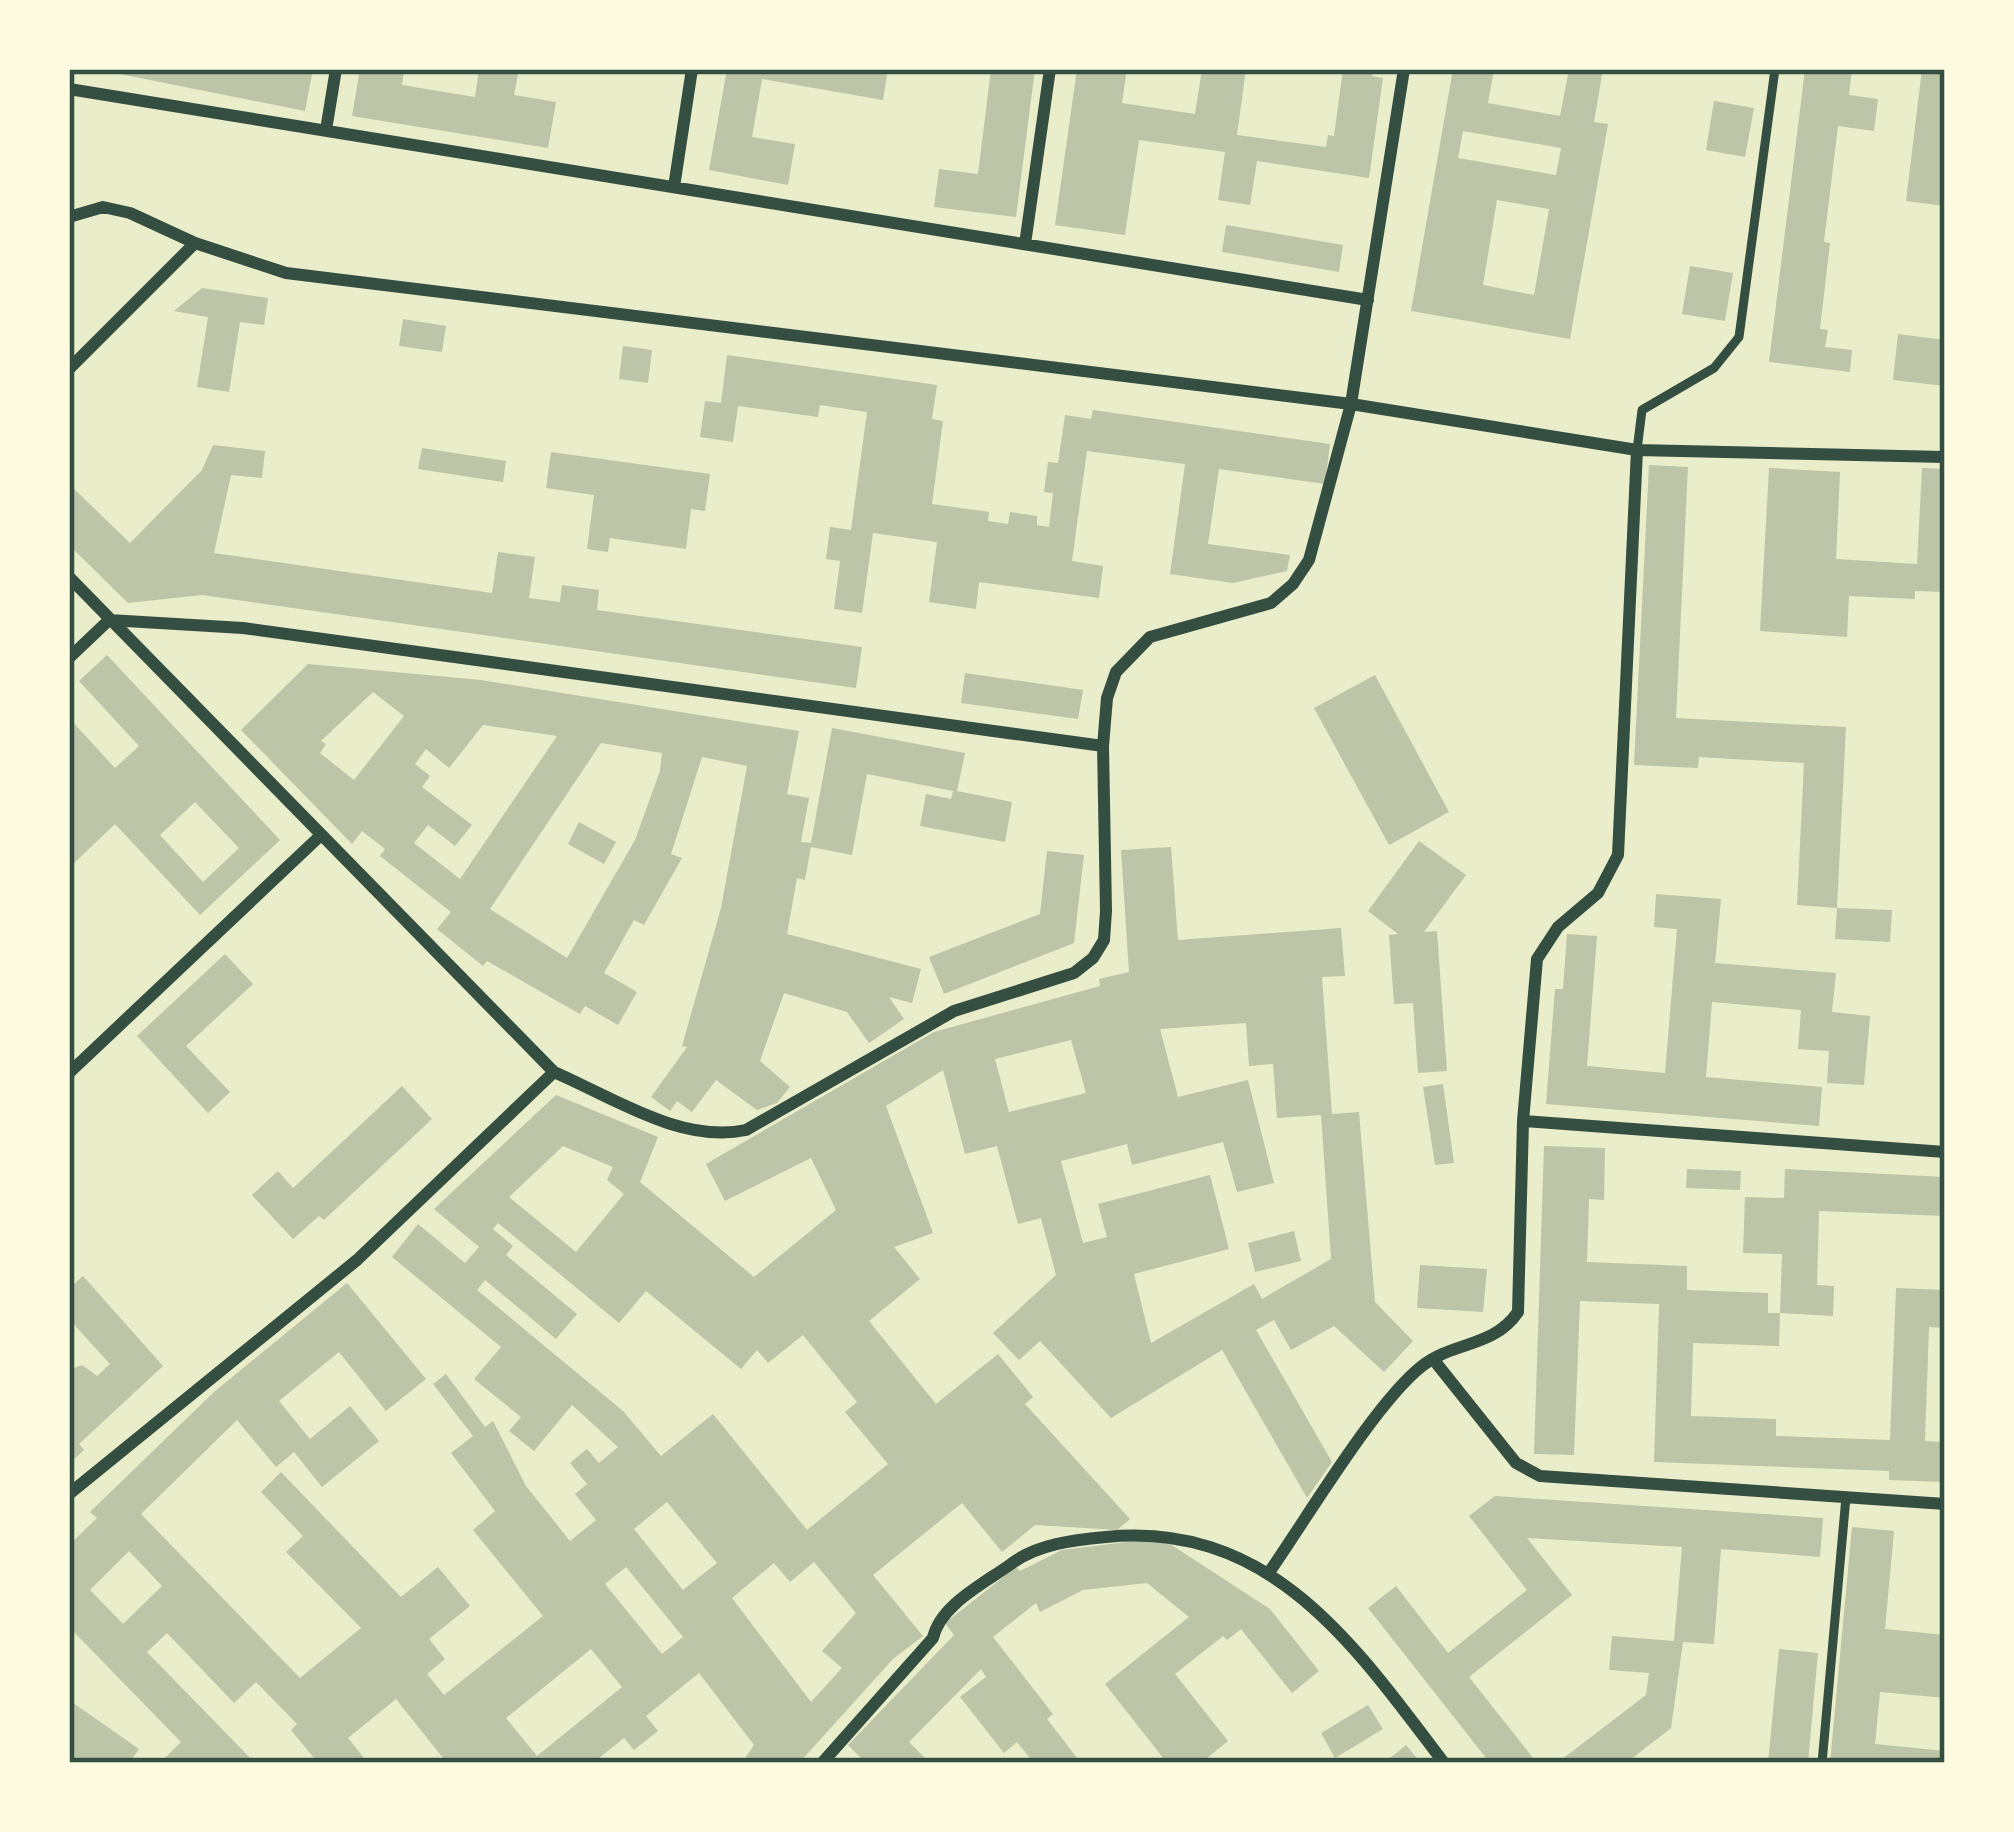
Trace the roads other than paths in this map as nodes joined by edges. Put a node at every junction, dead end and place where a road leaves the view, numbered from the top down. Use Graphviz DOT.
graph roads {
  1 [pos="336,69"];
  2 [pos="692,69"];
  3 [pos="1050,69"];
  4 [pos="1404,69"];
  5 [pos="1775,69"];
  6 [pos="69,88"];
  7 [pos="326,130"];
  8 [pos="674,187"];
  9 [pos="69,217"];
  10 [pos="195,243"];
  11 [pos="1025,244"];
  12 [pos="1368,300"];
  13 [pos="69,369"];
  14 [pos="1351,404"];
  15 [pos="1637,450"];
  16 [pos="1945,457"];
  17 [pos="69,578"];
  18 [pos="110,620"];
  19 [pos="69,658"];
  20 [pos="1103,746"];
  21 [pos="320,836"];
  22 [pos="554,1072"];
  23 [pos="69,1073"];
  24 [pos="1523,1121"];
  25 [pos="1945,1153"];
  26 [pos="1433,1359"];
  27 [pos="69,1494"];
  28 [pos="1846,1497"];
  29 [pos="1945,1504"];
  30 [pos="1270,1571"];
  31 [pos="827,1757"];
  32 [pos="842,1763"];
  33 [pos="1444,1763"];
  34 [pos="1822,1763"];
  1 -- 7 [label="street"];
  2 -- 8 [label="street"];
  3 -- 11 [label="street"];
  4 -- 12 [label="street"];
  5 -- 15 [label="lane"];
  6 -- 7 [label="street"];
  7 -- 8 [label="street"];
  8 -- 11 [label="street"];
  9 -- 10 [label="street"];
  10 -- 13 [label="street"];
  10 -- 14 [label="street"];
  11 -- 12 [label="street"];
  12 -- 14 [label="street"];
  14 -- 15 [label="street"];
  14 -- 20 [label="street"];
  15 -- 16 [label="street"];
  15 -- 24 [label="street"];
  17 -- 18 [label="street"];
  18 -- 19 [label="street"];
  18 -- 20 [label="street"];
  18 -- 21 [label="street"];
  20 -- 22 [label="street"];
  21 -- 22 [label="street"];
  21 -- 23 [label="street"];
  22 -- 27 [label="street"];
  24 -- 25 [label="street"];
  24 -- 26 [label="street"];
  26 -- 28 [label="street"];
  26 -- 30 [label="street"];
  28 -- 29 [label="street"];
  28 -- 34 [label="lane"];
  30 -- 31 [label="street"];
  30 -- 33 [label="street"];
  31 -- 32 [label="street"];
}
